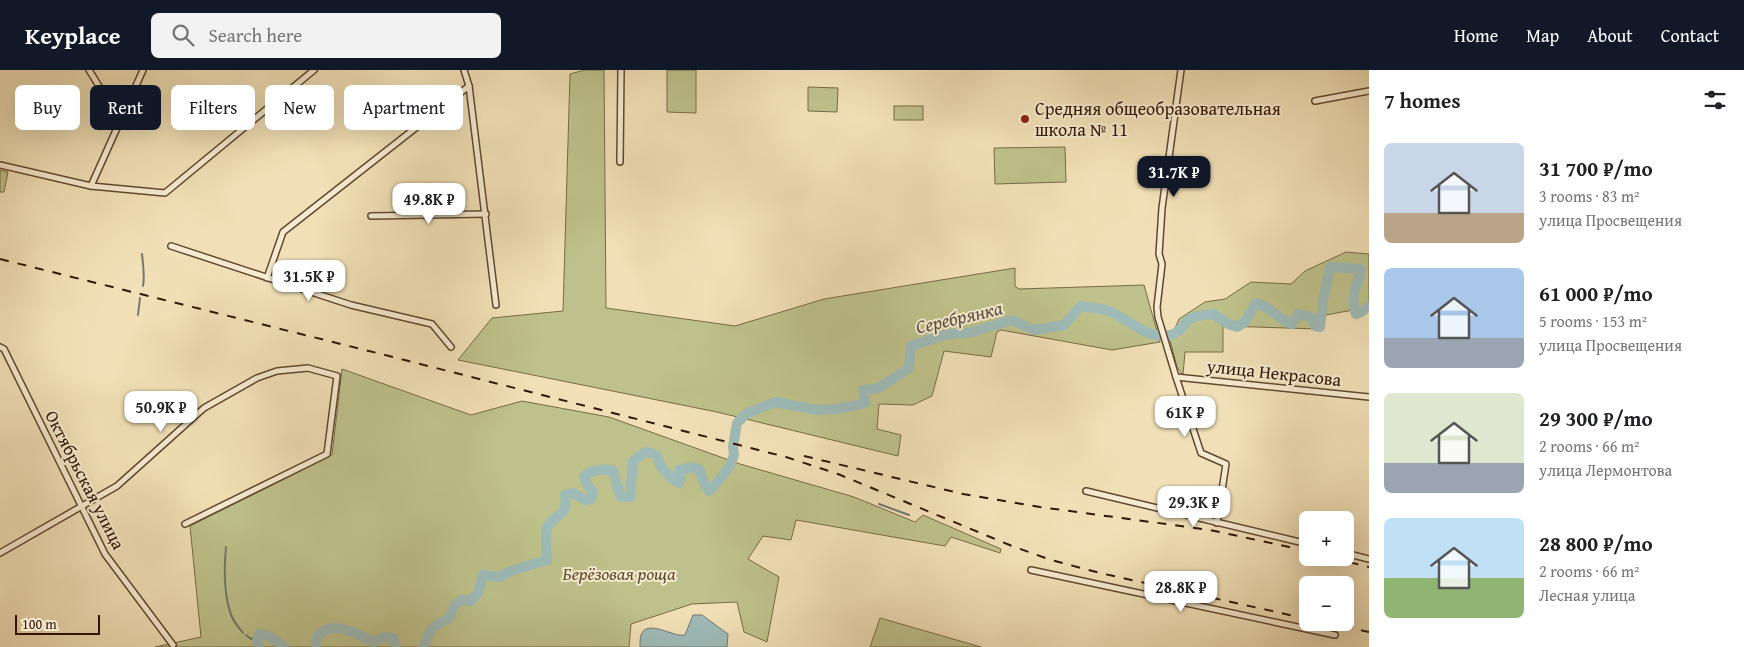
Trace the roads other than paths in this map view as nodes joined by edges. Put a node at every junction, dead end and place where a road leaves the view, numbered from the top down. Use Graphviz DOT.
graph roads {
  1 [pos="89,70"];
  2 [pos="143,70"];
  3 [pos="314,70"];
  4 [pos="464,70"];
  5 [pos="621,70"];
  6 [pos="1181,70"];
  7 [pos="98,85"];
  8 [pos="137,85"];
  9 [pos="469,86"];
  10 [pos="1369,91"];
  11 [pos="1316,101"];
  12 [pos="117,130"];
  13 [pos="620,162"];
  14 [pos="0,165"];
  15 [pos="91,186"];
  16 [pos="486,214"];
  17 [pos="371,216"];
  18 [pos="172,246"];
  19 [pos="267,278"];
  20 [pos="496,305"];
  21 [pos="451,347"];
  22 [pos="0,348"];
  23 [pos="1176,377"];
  24 [pos="1369,397"];
  25 [pos="1086,491"];
  26 [pos="82,506"];
  27 [pos="1216,523"];
  28 [pos="185,524"];
  29 [pos="1299,542"];
  30 [pos="0,553"];
  31 [pos="1354,555"];
  32 [pos="1369,559"];
  33 [pos="1031,570"];
  34 [pos="1335,635"];
  35 [pos="173,645"];
  1 -- 7 [label="street"];
  2 -- 8 [label="street"];
  3 -- 15 [label="street"];
  4 -- 9 [label="street"];
  5 -- 13 [label="street"];
  6 -- 23 [label="street"];
  9 -- 16 [label="street"];
  9 -- 19 [label="street"];
  10 -- 11 [label="street"];
  12 -- 15 [label="street"];
  14 -- 15 [label="street"];
  16 -- 17 [label="street"];
  16 -- 20 [label="street"];
  18 -- 19 [label="street"];
  19 -- 21 [label="street"];
  22 -- 26 [label="street, Октябрьская улица"];
  23 -- 24 [label="street, улица Некрасова"];
  23 -- 27 [label="street"];
  25 -- 27 [label="street"];
  26 -- 28 [label="street"];
  26 -- 30 [label="street"];
  26 -- 35 [label="street, Октябрьская улица"];
  27 -- 29 [label="street"];
  31 -- 32 [label="street"];
  33 -- 34 [label="street"];
}
